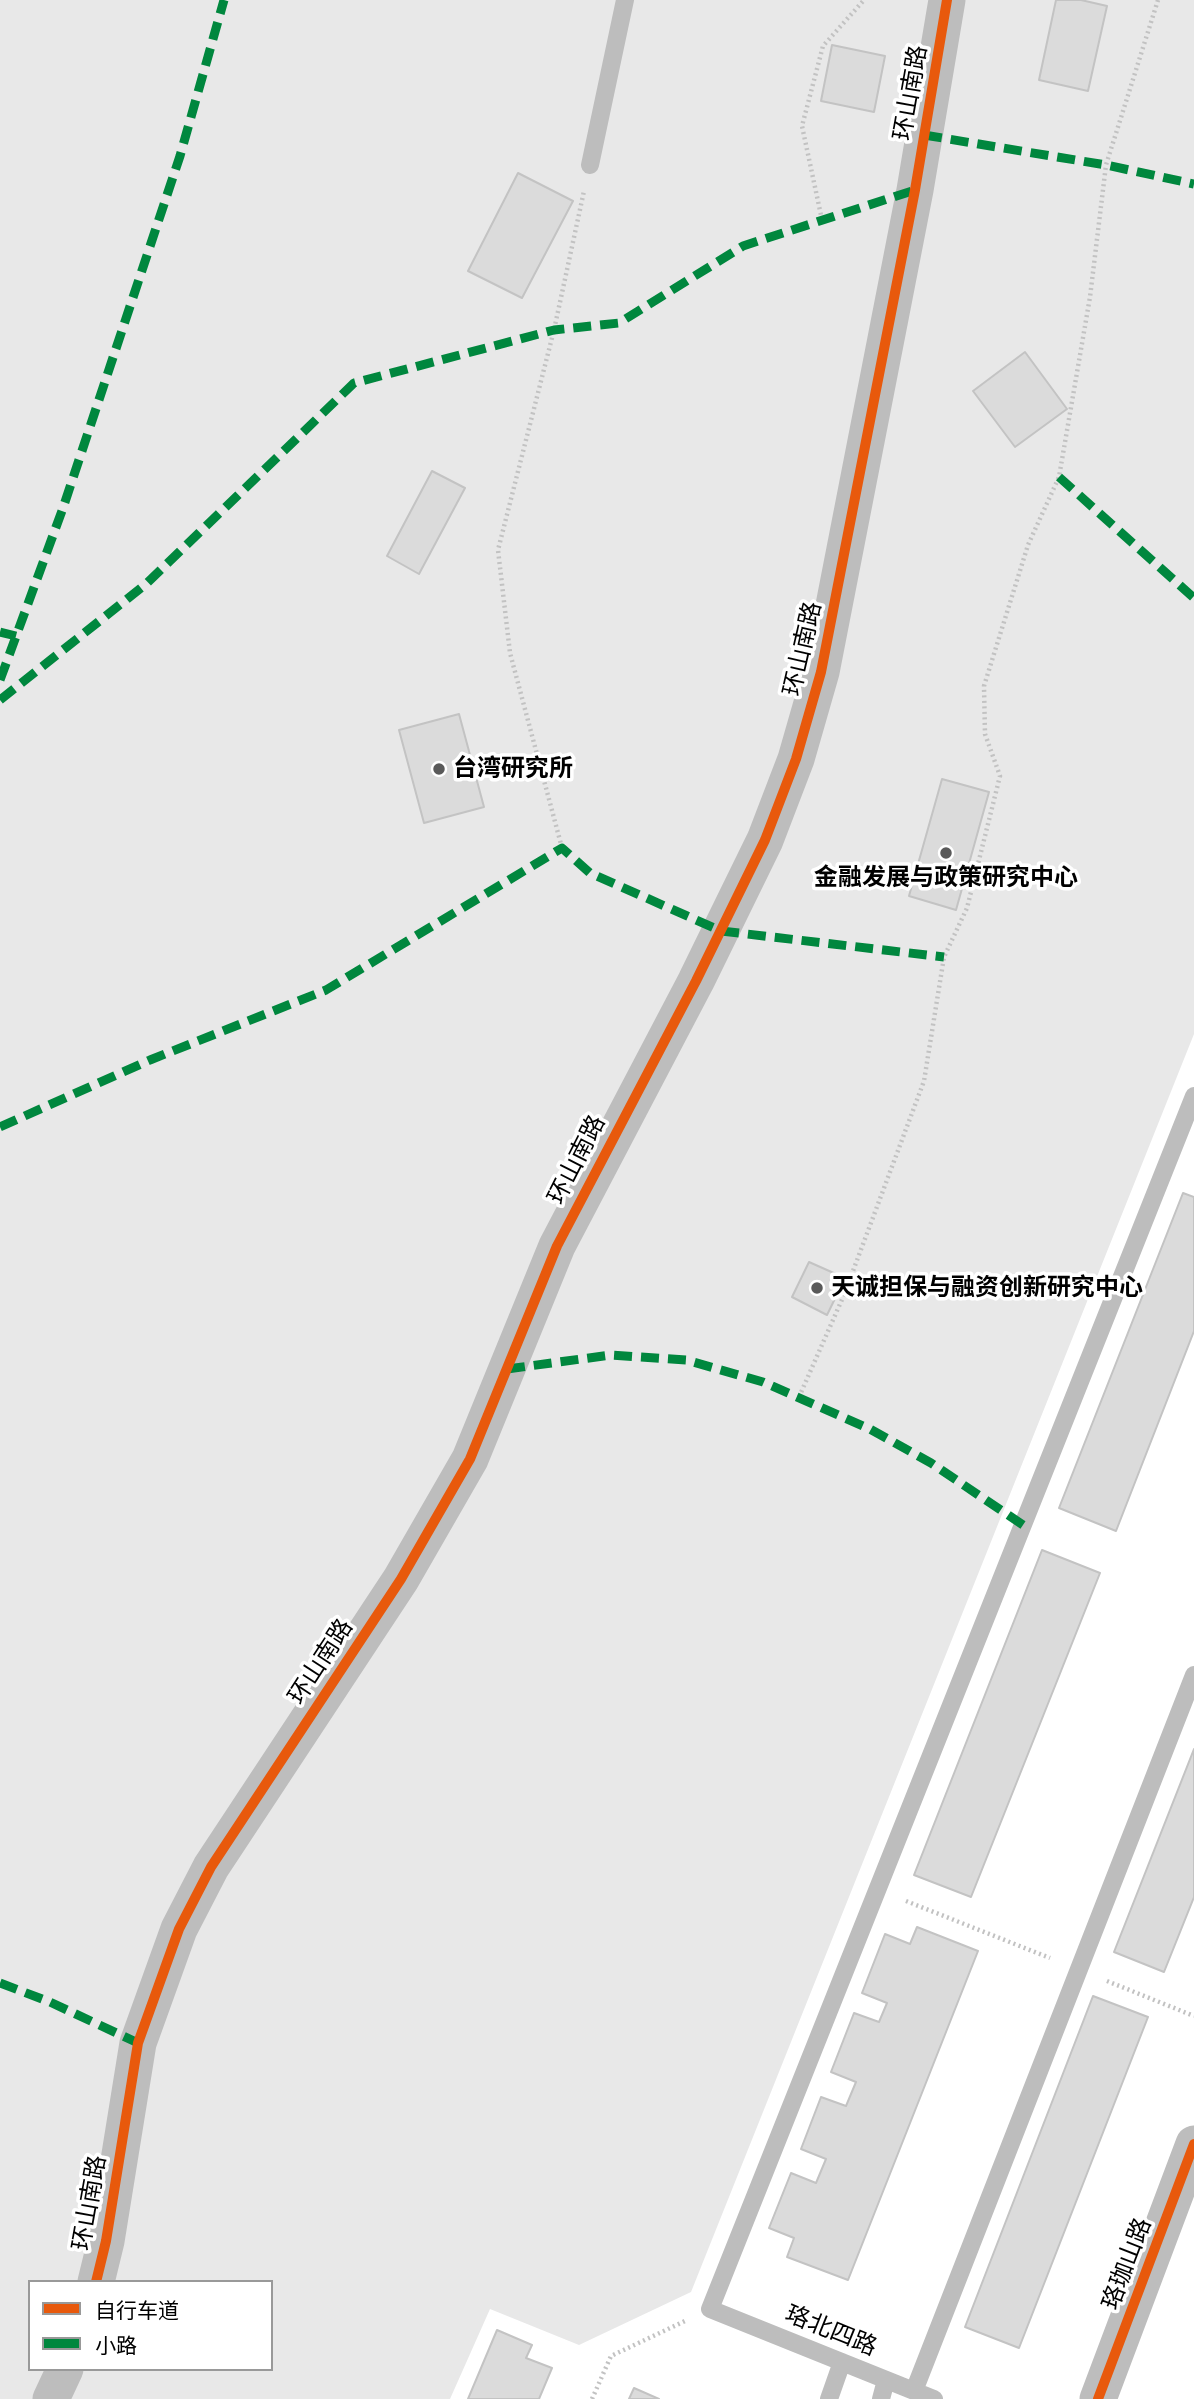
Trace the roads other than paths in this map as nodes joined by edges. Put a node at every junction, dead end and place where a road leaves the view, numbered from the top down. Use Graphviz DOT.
graph roads {
  1 [pos="625,0"];
  2 [pos="947,0"];
  3 [pos="590,165"];
  4 [pos="1194,1096"];
  5 [pos="1194,1675"];
  6 [pos="1194,2144"];
  7 [pos="96,2280"];
  8 [pos="842,2362"];
  9 [pos="64,2371"];
  10 [pos="886,2380"];
  11 [pos="914,2391"];
  12 [pos="51,2399"];
  13 [pos="829,2399"];
  14 [pos="881,2399"];
  15 [pos="934,2399"];
  16 [pos="1098,2399"];
  1 -- 3 [label="lane"];
  2 -- 7 [label="street, 环山南路"];
  4 -- 8 [label="lane, 珞北四路"];
  5 -- 11 [label="lane"];
  6 -- 16 [label="street, 珞珈山路"];
  8 -- 10 [label="lane, 珞北四路"];
  8 -- 13 [label="lane"];
  9 -- 12 [label="street"];
  10 -- 11 [label="lane, 珞北四路"];
  10 -- 14 [label="lane"];
  11 -- 15 [label="lane, 珞北四路"];
}
